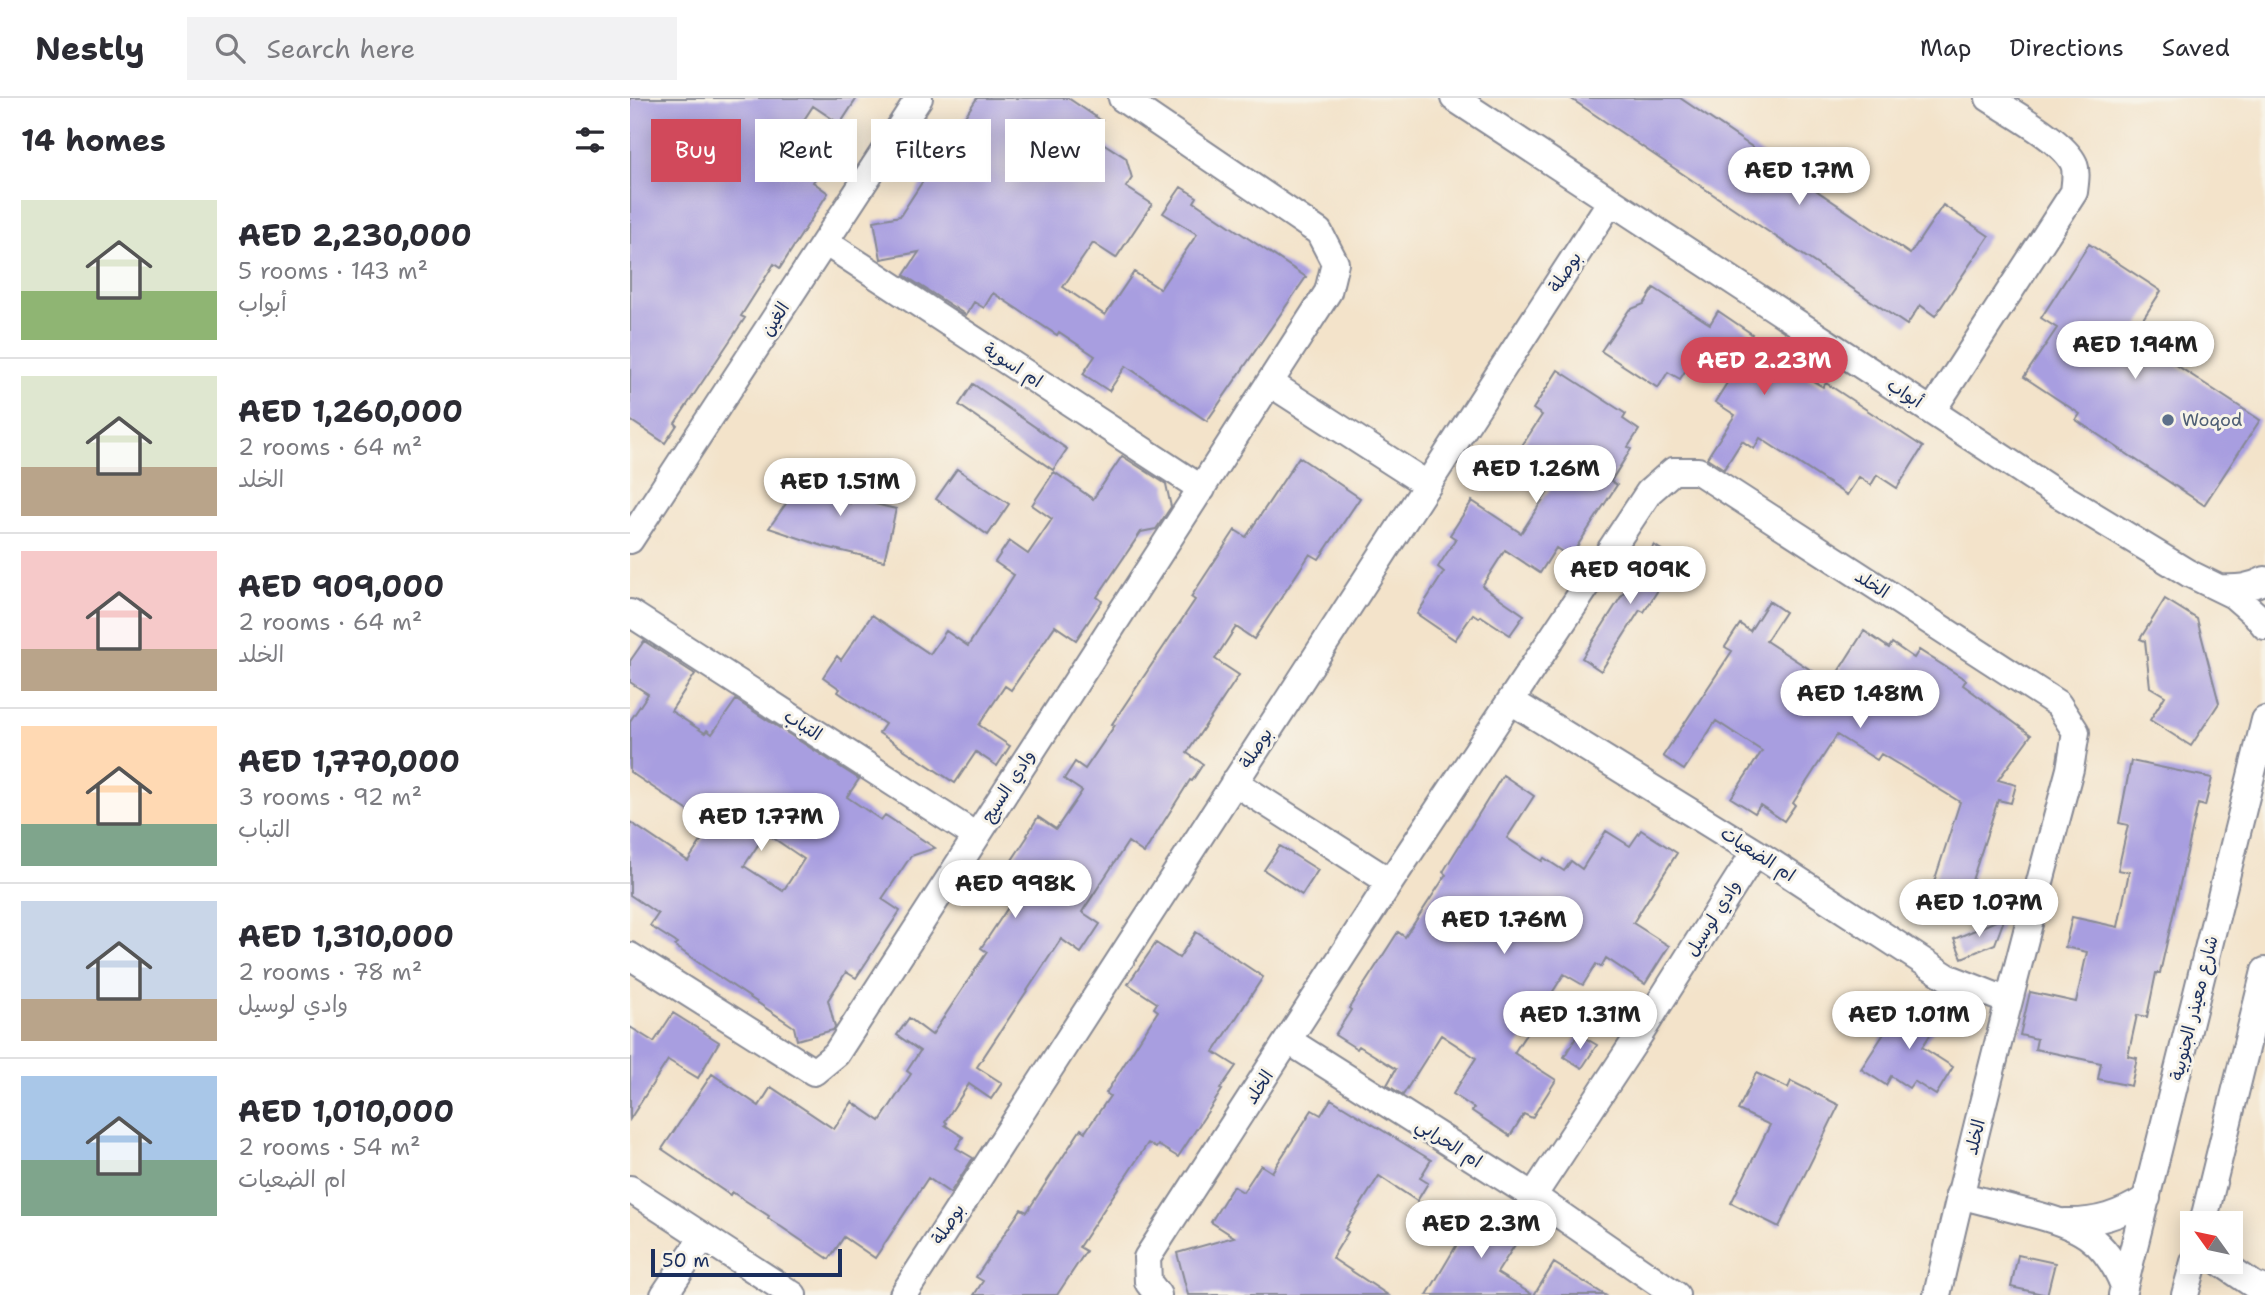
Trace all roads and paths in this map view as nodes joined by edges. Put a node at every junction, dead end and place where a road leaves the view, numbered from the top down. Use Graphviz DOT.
graph roads {
  1 [pos="919,98"];
  2 [pos="1122,98"];
  3 [pos="1454,98"];
  4 [pos="1989,98"];
  5 [pos="1611,201"];
  6 [pos="825,242"];
  7 [pos="1270,383"];
  8 [pos="1932,411"];
  9 [pos="1428,485"];
  10 [pos="1202,489"];
  11 [pos="630,540"];
  12 [pos="2265,580"];
  13 [pos="2220,588"];
  14 [pos="630,614"];
  15 [pos="2265,626"];
  16 [pos="1511,701"];
  17 [pos="2265,720"];
  18 [pos="1234,782"];
  19 [pos="976,836"];
  20 [pos="1755,852"];
  21 [pos="1390,882"];
  22 [pos="630,956"];
  23 [pos="2265,971"];
  24 [pos="2008,1001"];
  25 [pos="1289,1041"];
  26 [pos="630,1189"];
  27 [pos="1959,1195"];
  28 [pos="1533,1196"];
  29 [pos="2147,1198"];
  30 [pos="2207,1211"];
  31 [pos="2063,1222"];
  32 [pos="703,1237"];
  33 [pos="2191,1274"];
  34 [pos="2238,1274"];
  35 [pos="2265,1290"];
  36 [pos="2123,1291"];
  37 [pos="664,1295"];
  38 [pos="793,1295"];
  39 [pos="902,1295"];
  40 [pos="1158,1295"];
  41 [pos="1676,1295"];
  42 [pos="1937,1295"];
  43 [pos="2185,1295"];
  44 [pos="2227,1295"];
  1 -- 6 [label="street, الغين"];
  2 -- 7 [label="street, وادي السيج"];
  3 -- 5 [label="street, أبواب"];
  4 -- 8 [label="street"];
  5 -- 8 [label="street, أبواب"];
  5 -- 9 [label="street, بوصلة"];
  6 -- 10 [label="street, ام اسوية"];
  6 -- 11 [label="street, الغين"];
  7 -- 9 [label="street"];
  7 -- 10 [label="street, وادي السيج"];
  8 -- 13 [label="street, أبواب"];
  9 -- 18 [label="street, بوصلة"];
  10 -- 19 [label="street, وادي السيج"];
  12 -- 13 [label="street, أبواب"];
  13 -- 15 [label="street, أبواب"];
  14 -- 19 [label="street, التباب"];
  16 -- 20 [label="street, ام الضعيات"];
  16 -- 21 [label="street, الخلد"];
  16 -- 24 [label="street, الخلد"];
  17 -- 29 [label="street, شارع معيذر الجنوبية"];
  18 -- 21 [label="street"];
  18 -- 39 [label="street, بوصلة"];
  19 -- 22 [label="street, وادي السيج"];
  20 -- 24 [label="street, ام الضعيات"];
  20 -- 28 [label="street, وادي لوسيل"];
  21 -- 25 [label="street, الخلد"];
  23 -- 30 [label="street"];
  24 -- 27 [label="street, الخلد"];
  25 -- 28 [label="street, ام الحرابي"];
  25 -- 40 [label="street, الخلد"];
  26 -- 32 [label="street"];
  27 -- 31 [label="street"];
  27 -- 42 [label="street, الخلد"];
  28 -- 41 [label="street, ام الحرابي"];
  29 -- 31 [label="street"];
  29 -- 36 [label="street, شارع معيذر الجنوبية"];
  31 -- 36 [label="street"];
  32 -- 37 [label="street"];
  32 -- 38 [label="street"];
  33 -- 43 [label="street"];
  34 -- 35 [label="street"];
  35 -- 44 [label="street"];
}
